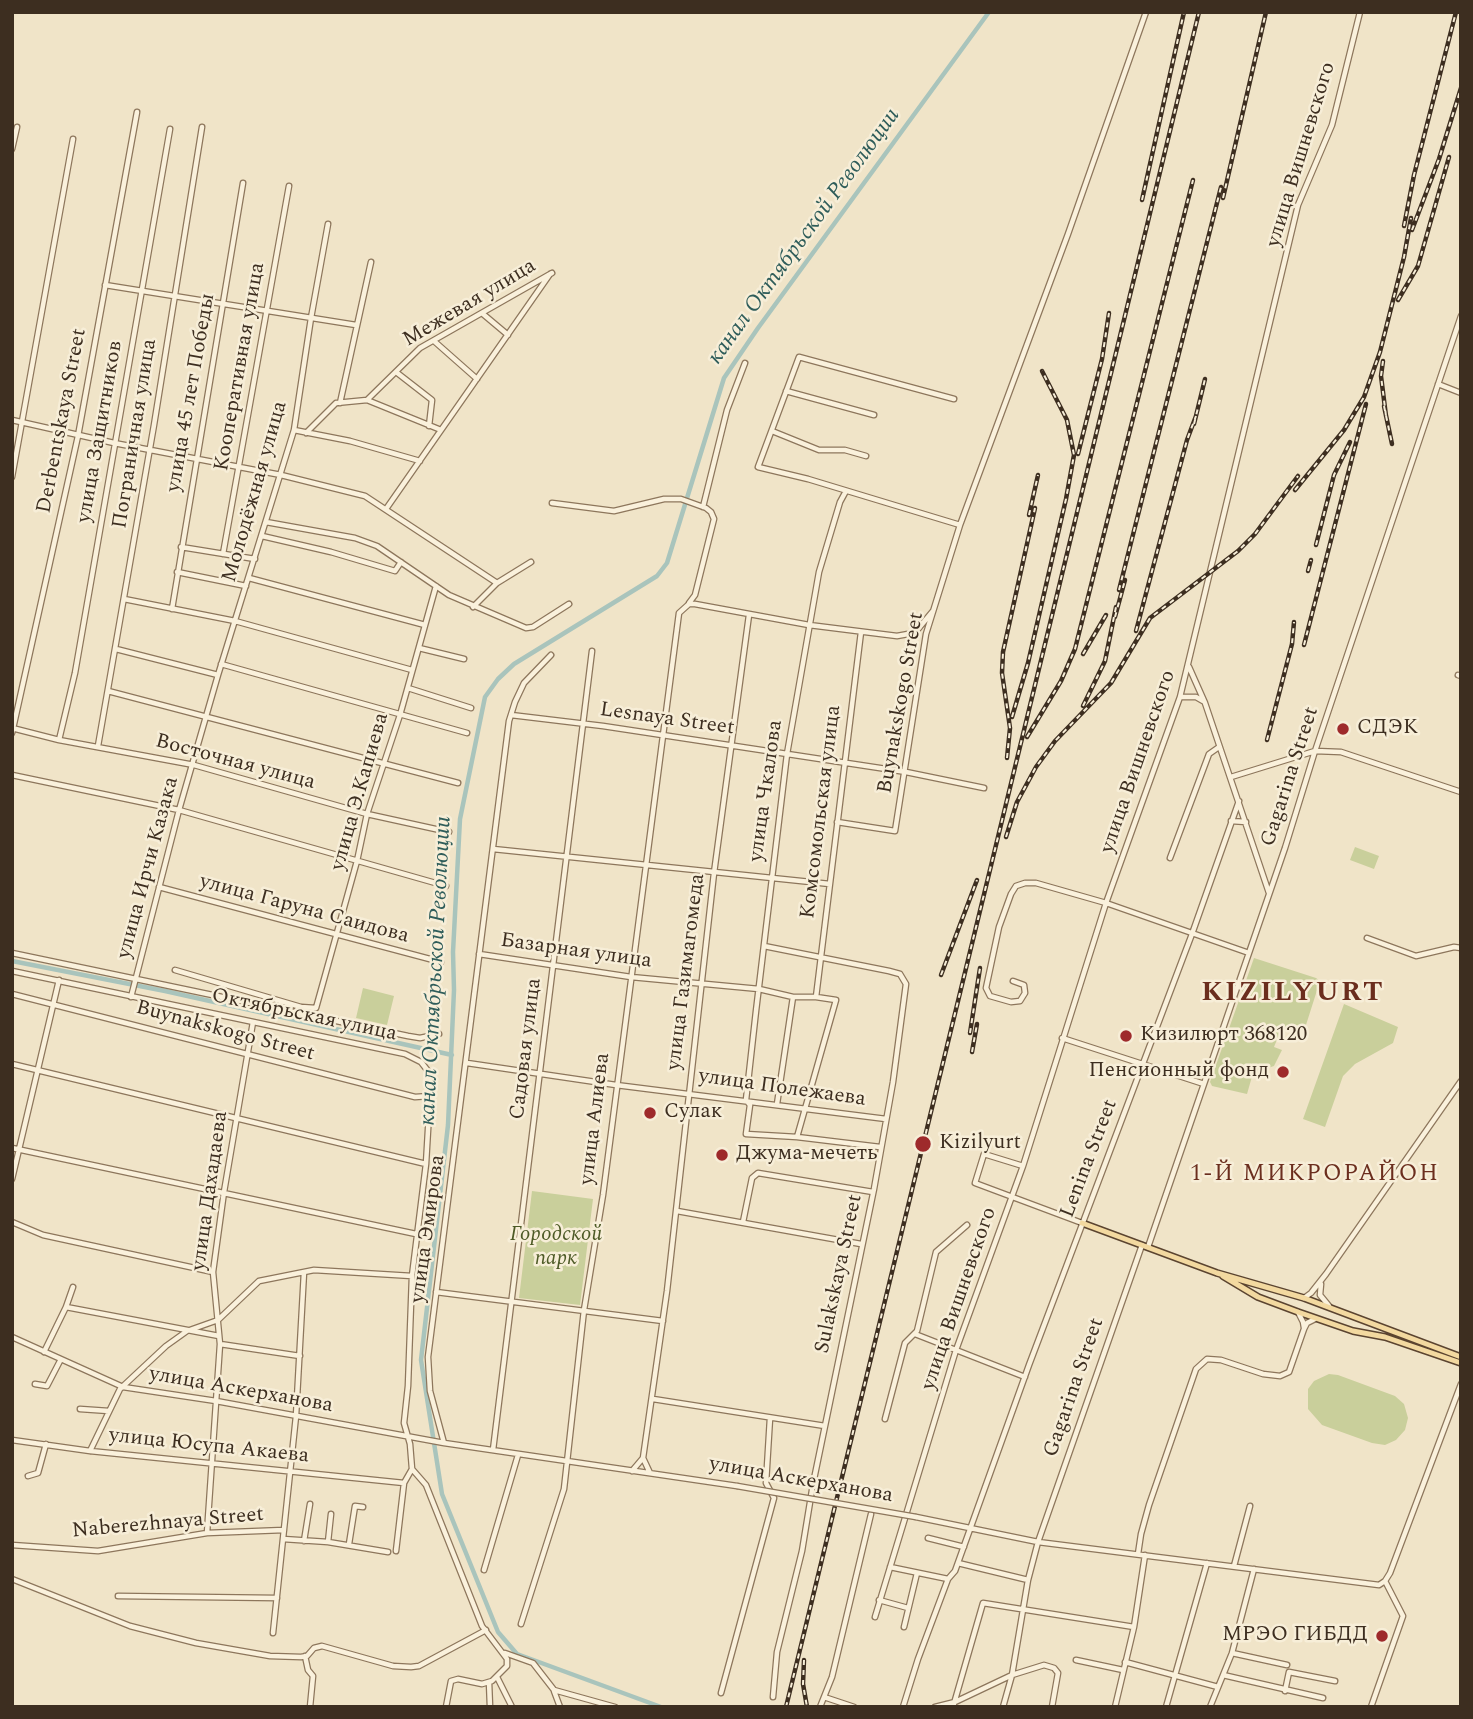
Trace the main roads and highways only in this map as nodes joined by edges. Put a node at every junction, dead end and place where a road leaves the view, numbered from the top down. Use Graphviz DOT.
graph roads {
  1 [pos="1082,1223"];
  2 [pos="1217,1273"];
  3 [pos="1273,1288"];
  4 [pos="1267,1301"];
  5 [pos="1358,1317"];
  6 [pos="1353,1331"];
  7 [pos="1461,1357"];
  8 [pos="1461,1363"];
  1 -- 2 [label="main road"];
  2 -- 3 [label="main road"];
  2 -- 4 [label="main road"];
  3 -- 4 [label="main road"];
  3 -- 5 [label="main road"];
  4 -- 6 [label="main road"];
  5 -- 6 [label="main road"];
  5 -- 7 [label="main road"];
  6 -- 8 [label="main road"];
}
